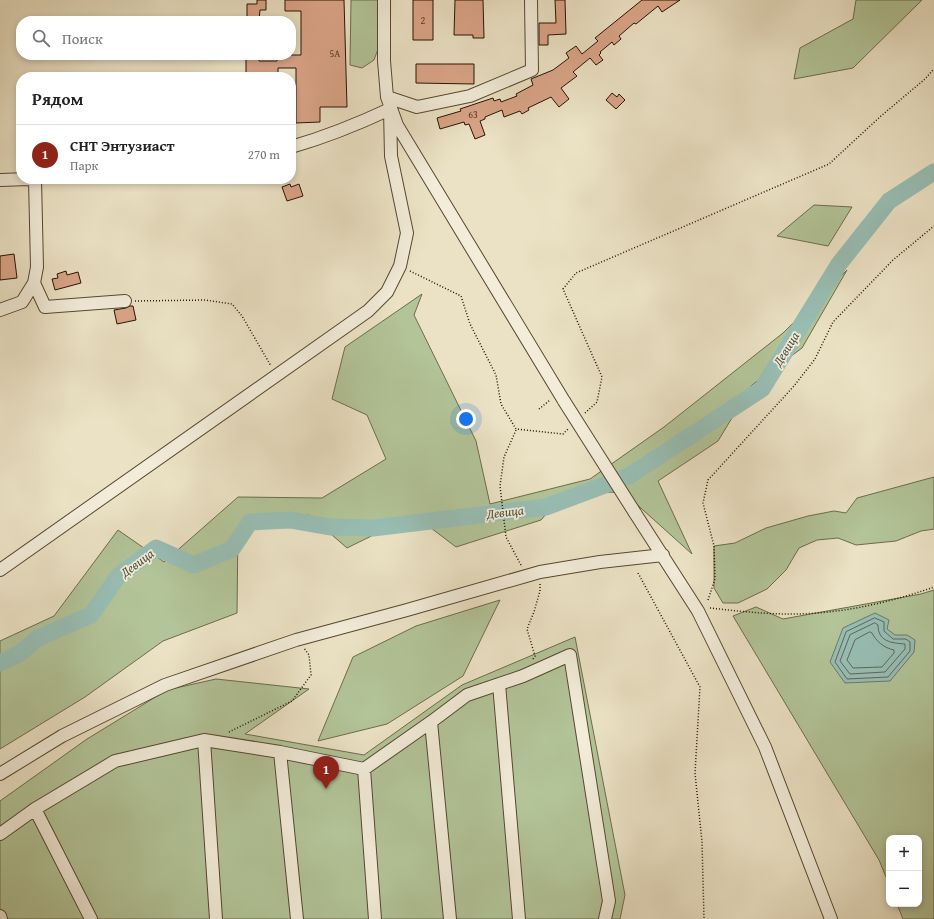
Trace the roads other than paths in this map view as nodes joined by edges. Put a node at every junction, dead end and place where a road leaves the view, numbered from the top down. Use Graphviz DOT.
graph roads {
  1 [pos="384,0"];
  2 [pos="531,0"];
  3 [pos="387,97"];
  4 [pos="390,109"];
  5 [pos="296,146"];
  6 [pos="16,179"];
  7 [pos="0,180"];
  8 [pos="35,184"];
  9 [pos="34,283"];
  10 [pos="125,301"];
  11 [pos="0,310"];
  12 [pos="663,555"];
  13 [pos="0,570"];
  14 [pos="498,684"];
  15 [pos="432,722"];
  16 [pos="204,740"];
  17 [pos="280,752"];
  18 [pos="364,769"];
  19 [pos="0,774"];
  20 [pos="35,809"];
  21 [pos="0,834"];
  22 [pos="0,916"];
  23 [pos="1,919"];
  24 [pos="91,919"];
  25 [pos="216,919"];
  26 [pos="297,919"];
  27 [pos="375,919"];
  28 [pos="450,919"];
  29 [pos="519,919"];
  30 [pos="605,919"];
  31 [pos="831,919"];
  1 -- 3 [label="street"];
  2 -- 3 [label="street"];
  3 -- 4 [label="street"];
  4 -- 5 [label="street"];
  4 -- 12 [label="street, bridge"];
  4 -- 13 [label="street"];
  6 -- 7 [label="street"];
  8 -- 9 [label="street"];
  9 -- 10 [label="street"];
  9 -- 11 [label="street"];
  12 -- 19 [label="street"];
  12 -- 31 [label="street"];
  14 -- 15 [label="street"];
  14 -- 29 [label="street"];
  14 -- 30 [label="street"];
  15 -- 18 [label="street"];
  15 -- 28 [label="street"];
  16 -- 17 [label="street"];
  16 -- 20 [label="street"];
  16 -- 25 [label="street"];
  17 -- 18 [label="street"];
  17 -- 26 [label="street"];
  18 -- 27 [label="street"];
  20 -- 21 [label="street"];
  20 -- 24 [label="street"];
  22 -- 23 [label="street"];
}
